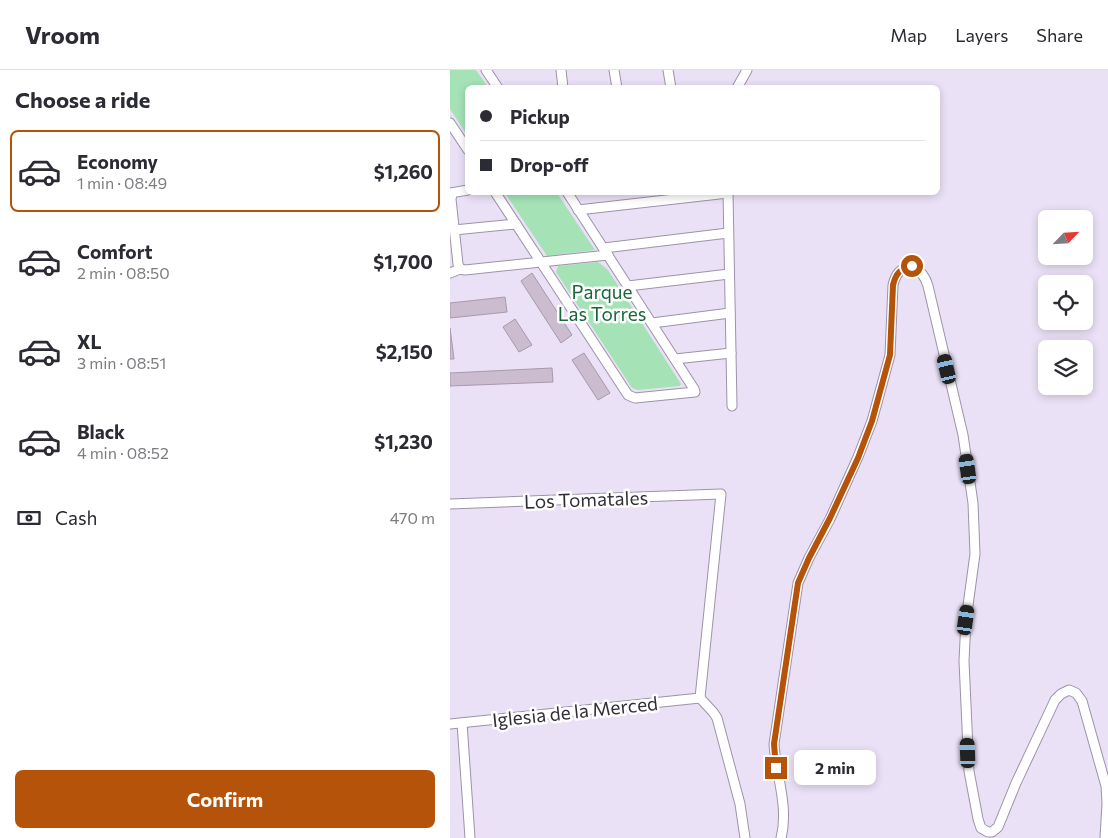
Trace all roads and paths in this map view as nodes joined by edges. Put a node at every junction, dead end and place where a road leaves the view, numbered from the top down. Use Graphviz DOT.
graph roads {
  1 [pos="486,70"];
  2 [pos="561,70"];
  3 [pos="614,70"];
  4 [pos="668,70"];
  5 [pos="747,70"];
  6 [pos="496,85"];
  7 [pos="563,85"];
  8 [pos="616,85"];
  9 [pos="670,85"];
  10 [pos="739,85"];
  11 [pos="450,123"];
  12 [pos="461,140"];
  13 [pos="450,141"];
  14 [pos="465,146"];
  15 [pos="465,191"];
  16 [pos="451,194"];
  17 [pos="498,195"];
  18 [pos="569,195"];
  19 [pos="710,195"];
  20 [pos="728,195"];
  21 [pos="578,210"];
  22 [pos="516,224"];
  23 [pos="728,233"];
  24 [pos="453,234"];
  25 [pos="606,252"];
  26 [pos="541,262"];
  27 [pos="460,269"];
  28 [pos="450,274"];
  29 [pos="729,274"];
  30 [pos="628,286"];
  31 [pos="730,313"];
  32 [pos="652,323"];
  33 [pos="731,352"];
  34 [pos="675,359"];
  35 [pos="732,406"];
  36 [pos="450,504"];
  37 [pos="700,698"];
  38 [pos="462,722"];
  39 [pos="450,724"];
  40 [pos="470,838"];
  41 [pos="745,838"];
  42 [pos="781,838"];
  43 [pos="1105,838"];
  1 -- 6 [label="street"];
  2 -- 7 [label="street"];
  3 -- 8 [label="street"];
  4 -- 9 [label="street"];
  5 -- 10 [label="street"];
  11 -- 12 [label="street"];
  12 -- 13 [label="street"];
  12 -- 14 [label="street"];
  15 -- 16 [label="street"];
  16 -- 24 [label="street"];
  17 -- 22 [label="street"];
  18 -- 21 [label="street"];
  19 -- 21 [label="street"];
  20 -- 23 [label="street"];
  21 -- 25 [label="street"];
  22 -- 24 [label="street"];
  22 -- 26 [label="street"];
  23 -- 25 [label="street"];
  23 -- 29 [label="street"];
  24 -- 27 [label="street"];
  25 -- 26 [label="street"];
  25 -- 30 [label="street"];
  26 -- 27 [label="street"];
  26 -- 34 [label="street"];
  27 -- 28 [label="street"];
  29 -- 30 [label="street"];
  29 -- 31 [label="street"];
  30 -- 32 [label="street"];
  31 -- 32 [label="street"];
  31 -- 33 [label="street"];
  32 -- 34 [label="street"];
  33 -- 34 [label="street"];
  33 -- 35 [label="street"];
  36 -- 37 [label="street, Los Tomatales"];
  37 -- 38 [label="street, Iglesia de la Merced"];
  37 -- 41 [label="street"];
  38 -- 39 [label="street, Iglesia de la Merced"];
  38 -- 40 [label="street"];
  42 -- 43 [label="street"];
}
